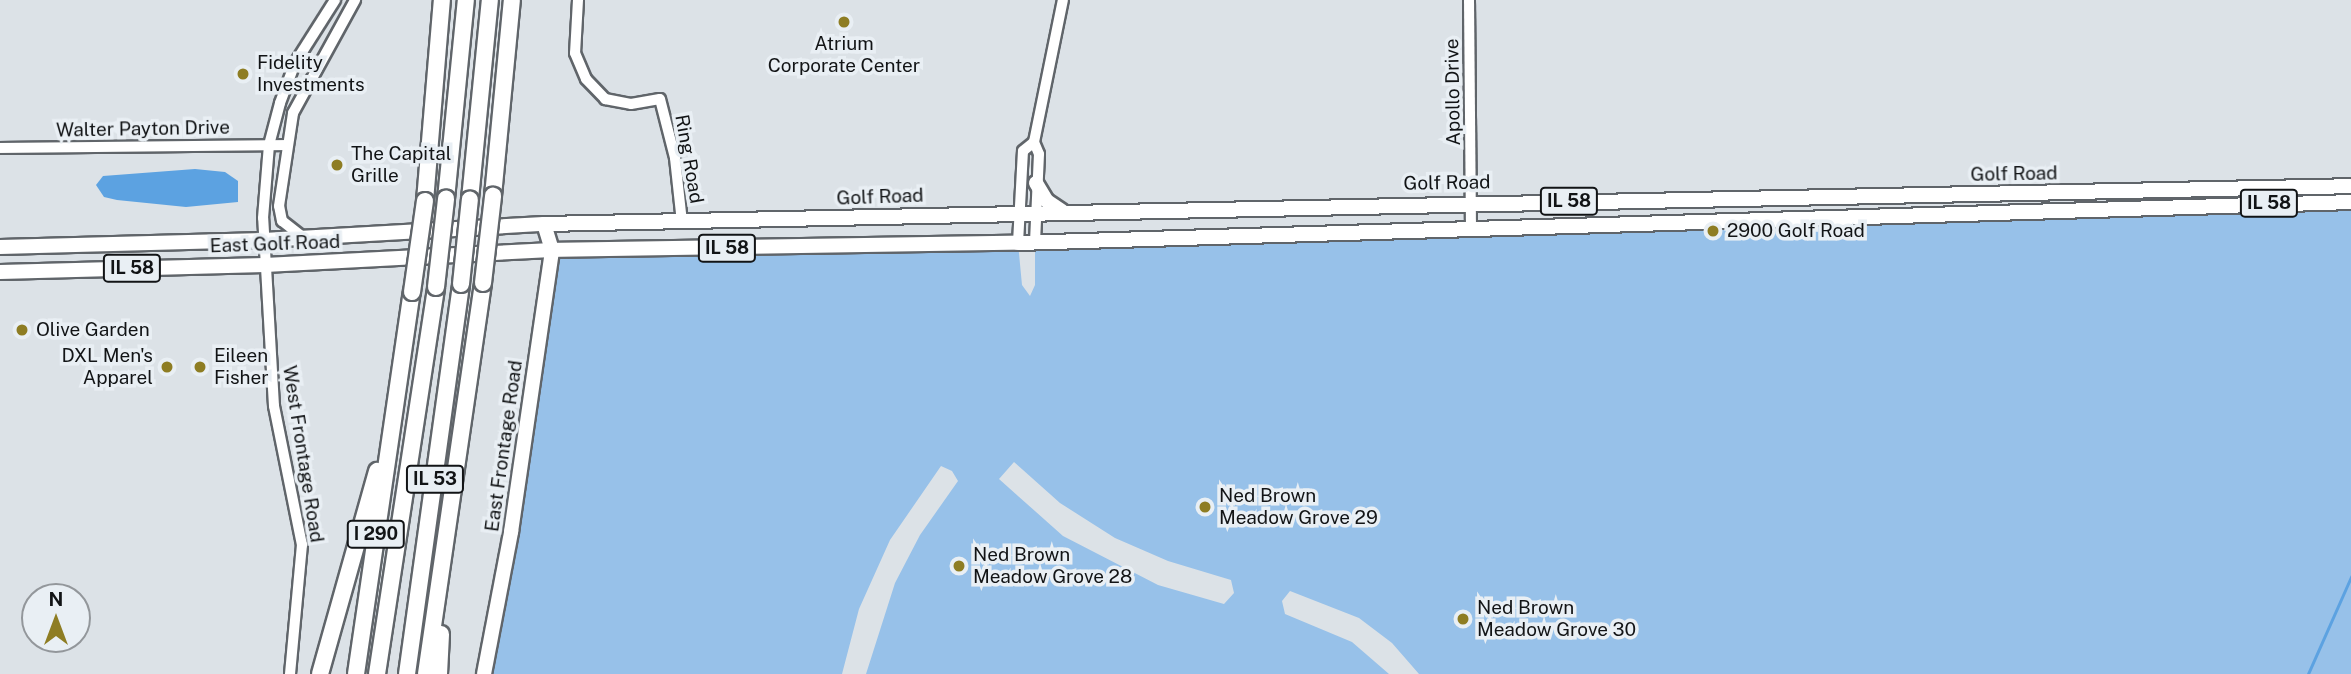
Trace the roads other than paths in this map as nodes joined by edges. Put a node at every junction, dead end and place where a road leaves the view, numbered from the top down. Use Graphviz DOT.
graph roads {
  1 [pos="335,0"];
  2 [pos="355,0"];
  3 [pos="442,0"];
  4 [pos="466,0"];
  5 [pos="490,0"];
  6 [pos="512,0"];
  7 [pos="578,0"];
  8 [pos="1063,0"];
  9 [pos="1469,0"];
  10 [pos="1034,142"];
  11 [pos="269,145"];
  12 [pos="286,145"];
  13 [pos="0,148"];
  14 [pos="1036,183"];
  15 [pos="2351,186"];
  16 [pos="1471,202"];
  17 [pos="2351,202"];
  18 [pos="1063,211"];
  19 [pos="1018,212"];
  20 [pos="1035,212"];
  21 [pos="682,222"];
  22 [pos="544,224"];
  23 [pos="1471,226"];
  24 [pos="304,238"];
  25 [pos="264,240"];
  26 [pos="1035,242"];
  27 [pos="1018,243"];
  28 [pos="0,247"];
  29 [pos="552,250"];
  30 [pos="265,265"];
  31 [pos="0,272"];
  32 [pos="397,394"];
  33 [pos="445,549"];
  34 [pos="290,674"];
  35 [pos="320,674"];
  36 [pos="356,674"];
  37 [pos="377,674"];
  38 [pos="407,674"];
  39 [pos="426,674"];
  40 [pos="439,674"];
  41 [pos="484,674"];
  1 -- 11 [label="street, West Frontage Road"];
  2 -- 12 [label="street"];
  3 -- 32 [label="highway, I 290, bridge"];
  4 -- 37 [label="highway, IL 53, bridge"];
  5 -- 38 [label="highway, IL 53, bridge"];
  6 -- 33 [label="highway, bridge"];
  7 -- 21 [label="street, Ring Road"];
  8 -- 10 [label="street"];
  9 -- 16 [label="street, Apollo Drive"];
  10 -- 14 [label="street"];
  10 -- 19 [label="street"];
  11 -- 12 [label="street, Walter Payton Drive"];
  11 -- 13 [label="street, Walter Payton Drive"];
  11 -- 25 [label="street, West Frontage Road"];
  12 -- 24 [label="street"];
  14 -- 18 [label="main road"];
  14 -- 20 [label="street"];
  15 -- 16 [label="main road, Golf Road / IL 58"];
  16 -- 18 [label="main road, Golf Road / IL 58"];
  16 -- 23 [label="street, Apollo Drive"];
  17 -- 23 [label="main road, Golf Road / IL 58"];
  18 -- 20 [label="main road, Golf Road / IL 58"];
  19 -- 20 [label="main road, Golf Road / IL 58"];
  19 -- 21 [label="main road, Golf Road / IL 58"];
  19 -- 27 [label="street"];
  20 -- 26 [label="street"];
  21 -- 22 [label="main road, Golf Road / IL 58"];
  22 -- 24 [label="main road, East Golf Road / IL 58"];
  22 -- 29 [label="main road, East Frontage Road"];
  23 -- 26 [label="main road, Golf Road / IL 58"];
  24 -- 25 [label="main road, East Golf Road / IL 58"];
  25 -- 28 [label="main road, East Golf Road / IL 58"];
  25 -- 30 [label="street, West Frontage Road"];
  26 -- 27 [label="main road, Golf Road / IL 58"];
  27 -- 29 [label="main road, Golf Road / IL 58"];
  29 -- 30 [label="main road, East Golf Road / IL 58"];
  29 -- 41 [label="main road, East Frontage Road"];
  30 -- 31 [label="main road, East Golf Road / IL 58"];
  30 -- 34 [label="street, West Frontage Road"];
  32 -- 35 [label="highway"];
  32 -- 36 [label="highway, I 290"];
  33 -- 39 [label="highway"];
  33 -- 40 [label="highway"];
}
